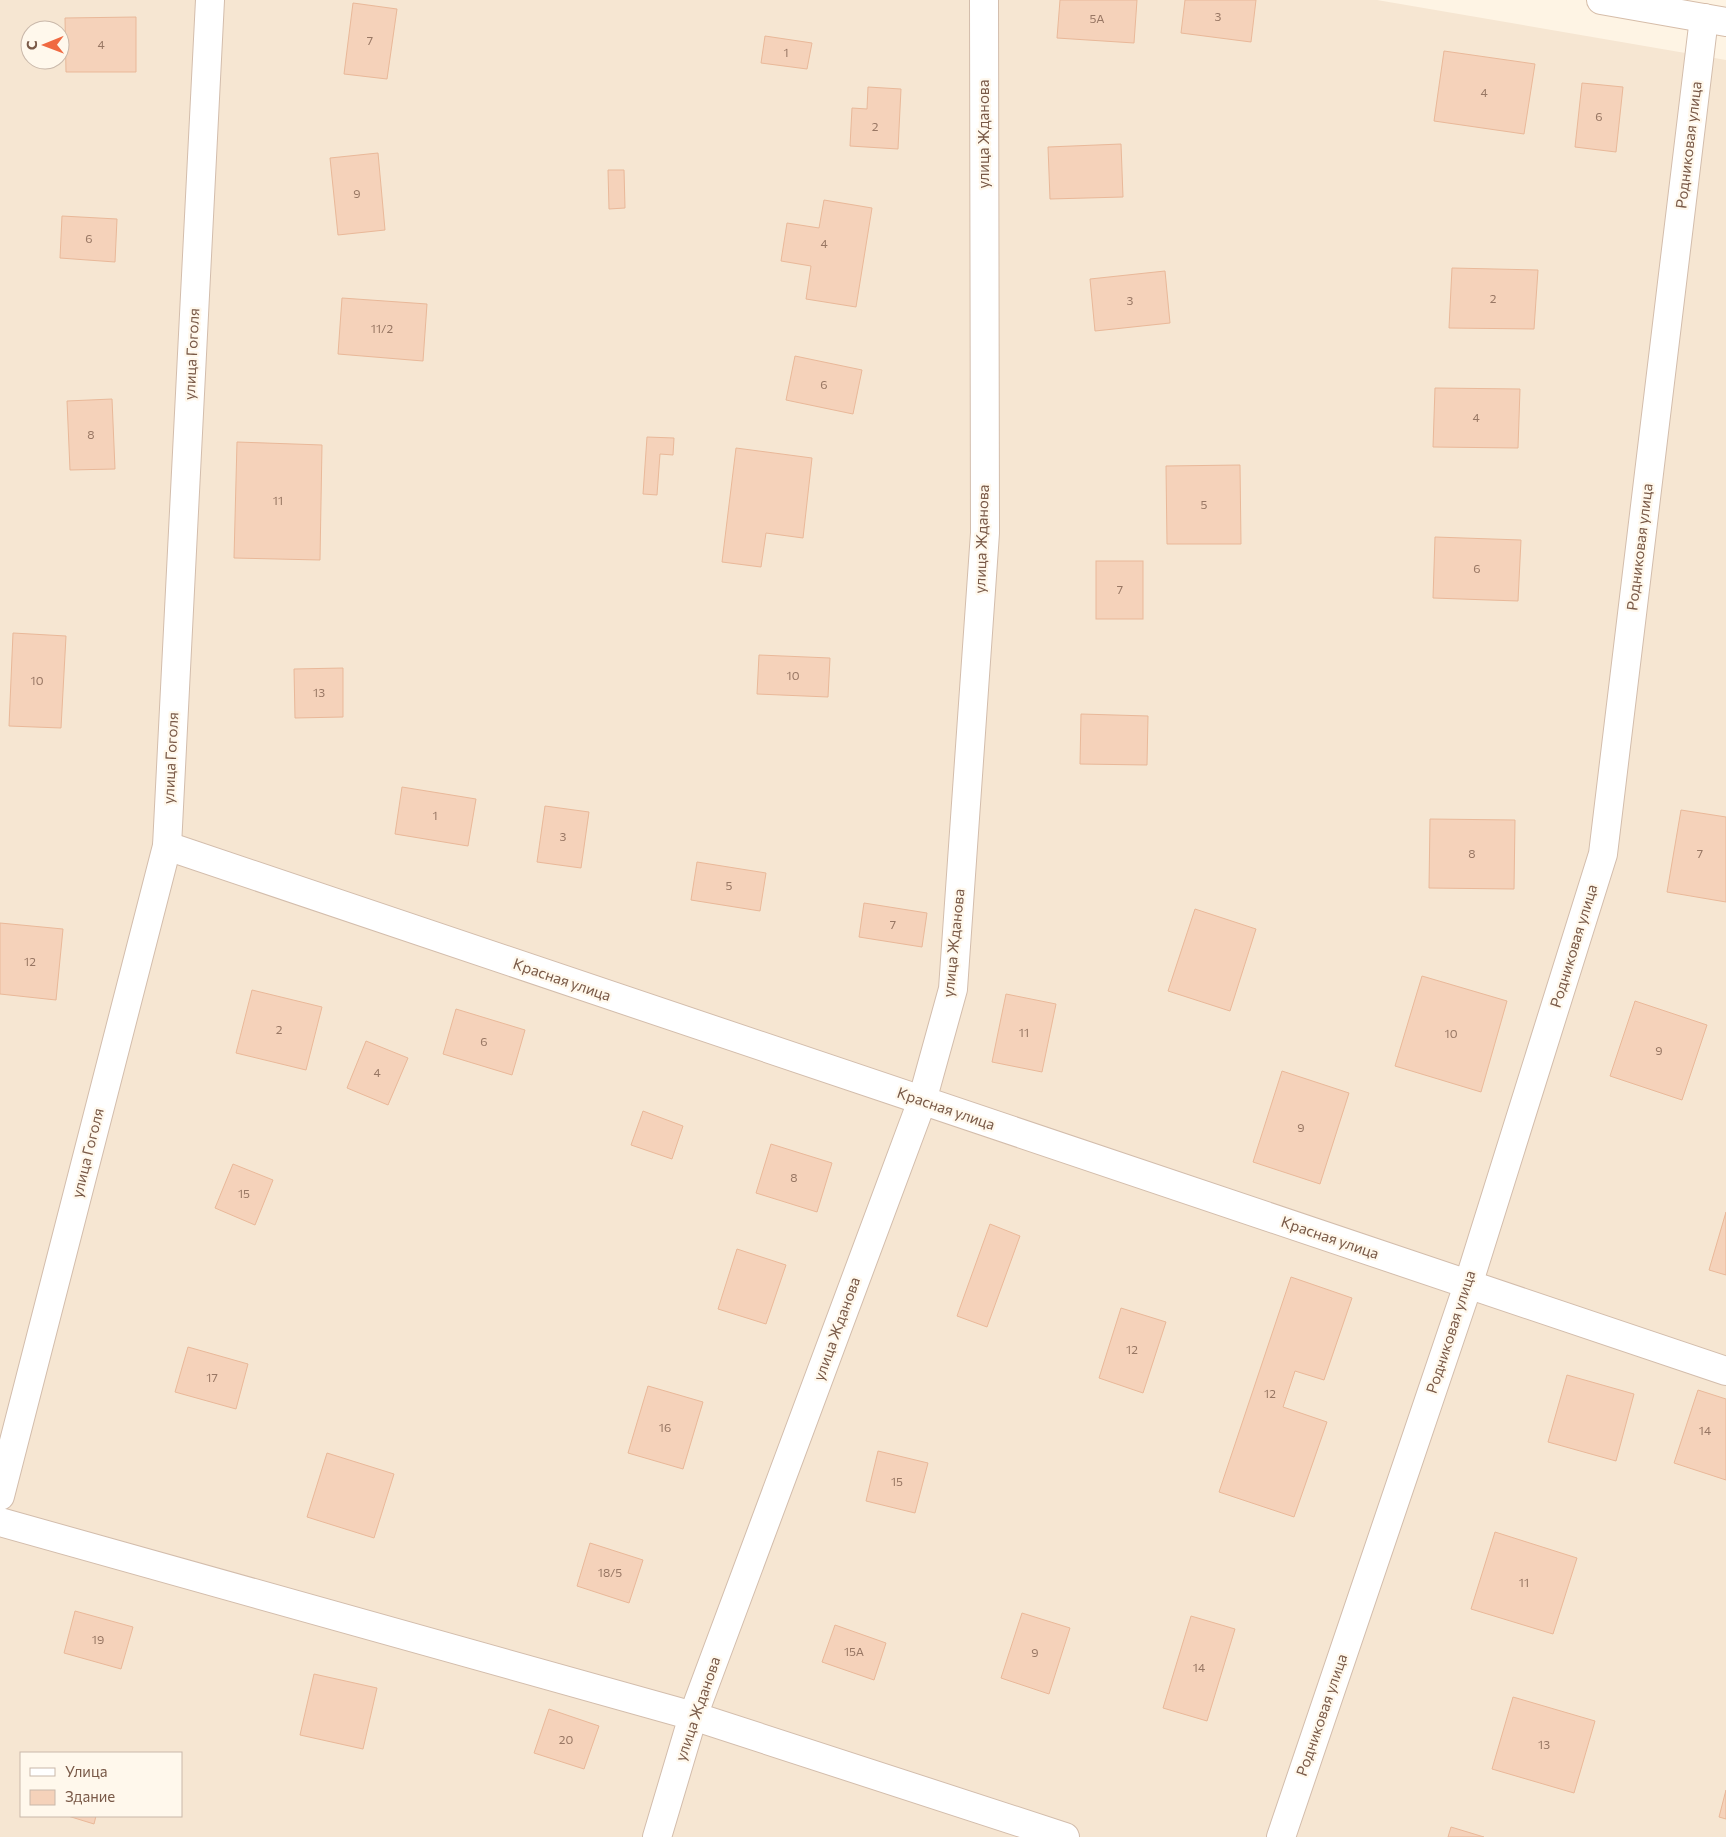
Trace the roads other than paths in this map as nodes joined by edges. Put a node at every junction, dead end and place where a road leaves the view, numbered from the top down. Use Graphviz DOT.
graph roads {
  1 [pos="210,0"];
  2 [pos="984,0"];
  3 [pos="1601,0"];
  4 [pos="1715,20"];
  5 [pos="166,846"];
  6 [pos="922,1101"];
  7 [pos="1468,1285"];
  8 [pos="1726,1371"];
  9 [pos="0,1496"];
  10 [pos="0,1522"];
  11 [pos="693,1716"];
  12 [pos="657,1837"];
  13 [pos="1065,1837"];
  14 [pos="1281,1837"];
  1 -- 5 [label="street, улица Гоголя"];
  2 -- 6 [label="street, улица Жданова"];
  3 -- 4 [label="street"];
  4 -- 7 [label="street, Родниковая улица"];
  5 -- 6 [label="street, Красная улица"];
  5 -- 9 [label="street, улица Гоголя"];
  6 -- 7 [label="street, Красная улица"];
  6 -- 11 [label="street, улица Жданова"];
  7 -- 8 [label="street, Красная улица"];
  7 -- 14 [label="street, Родниковая улица"];
  10 -- 11 [label="street"];
  11 -- 12 [label="street, улица Жданова"];
  11 -- 13 [label="street"];
}
